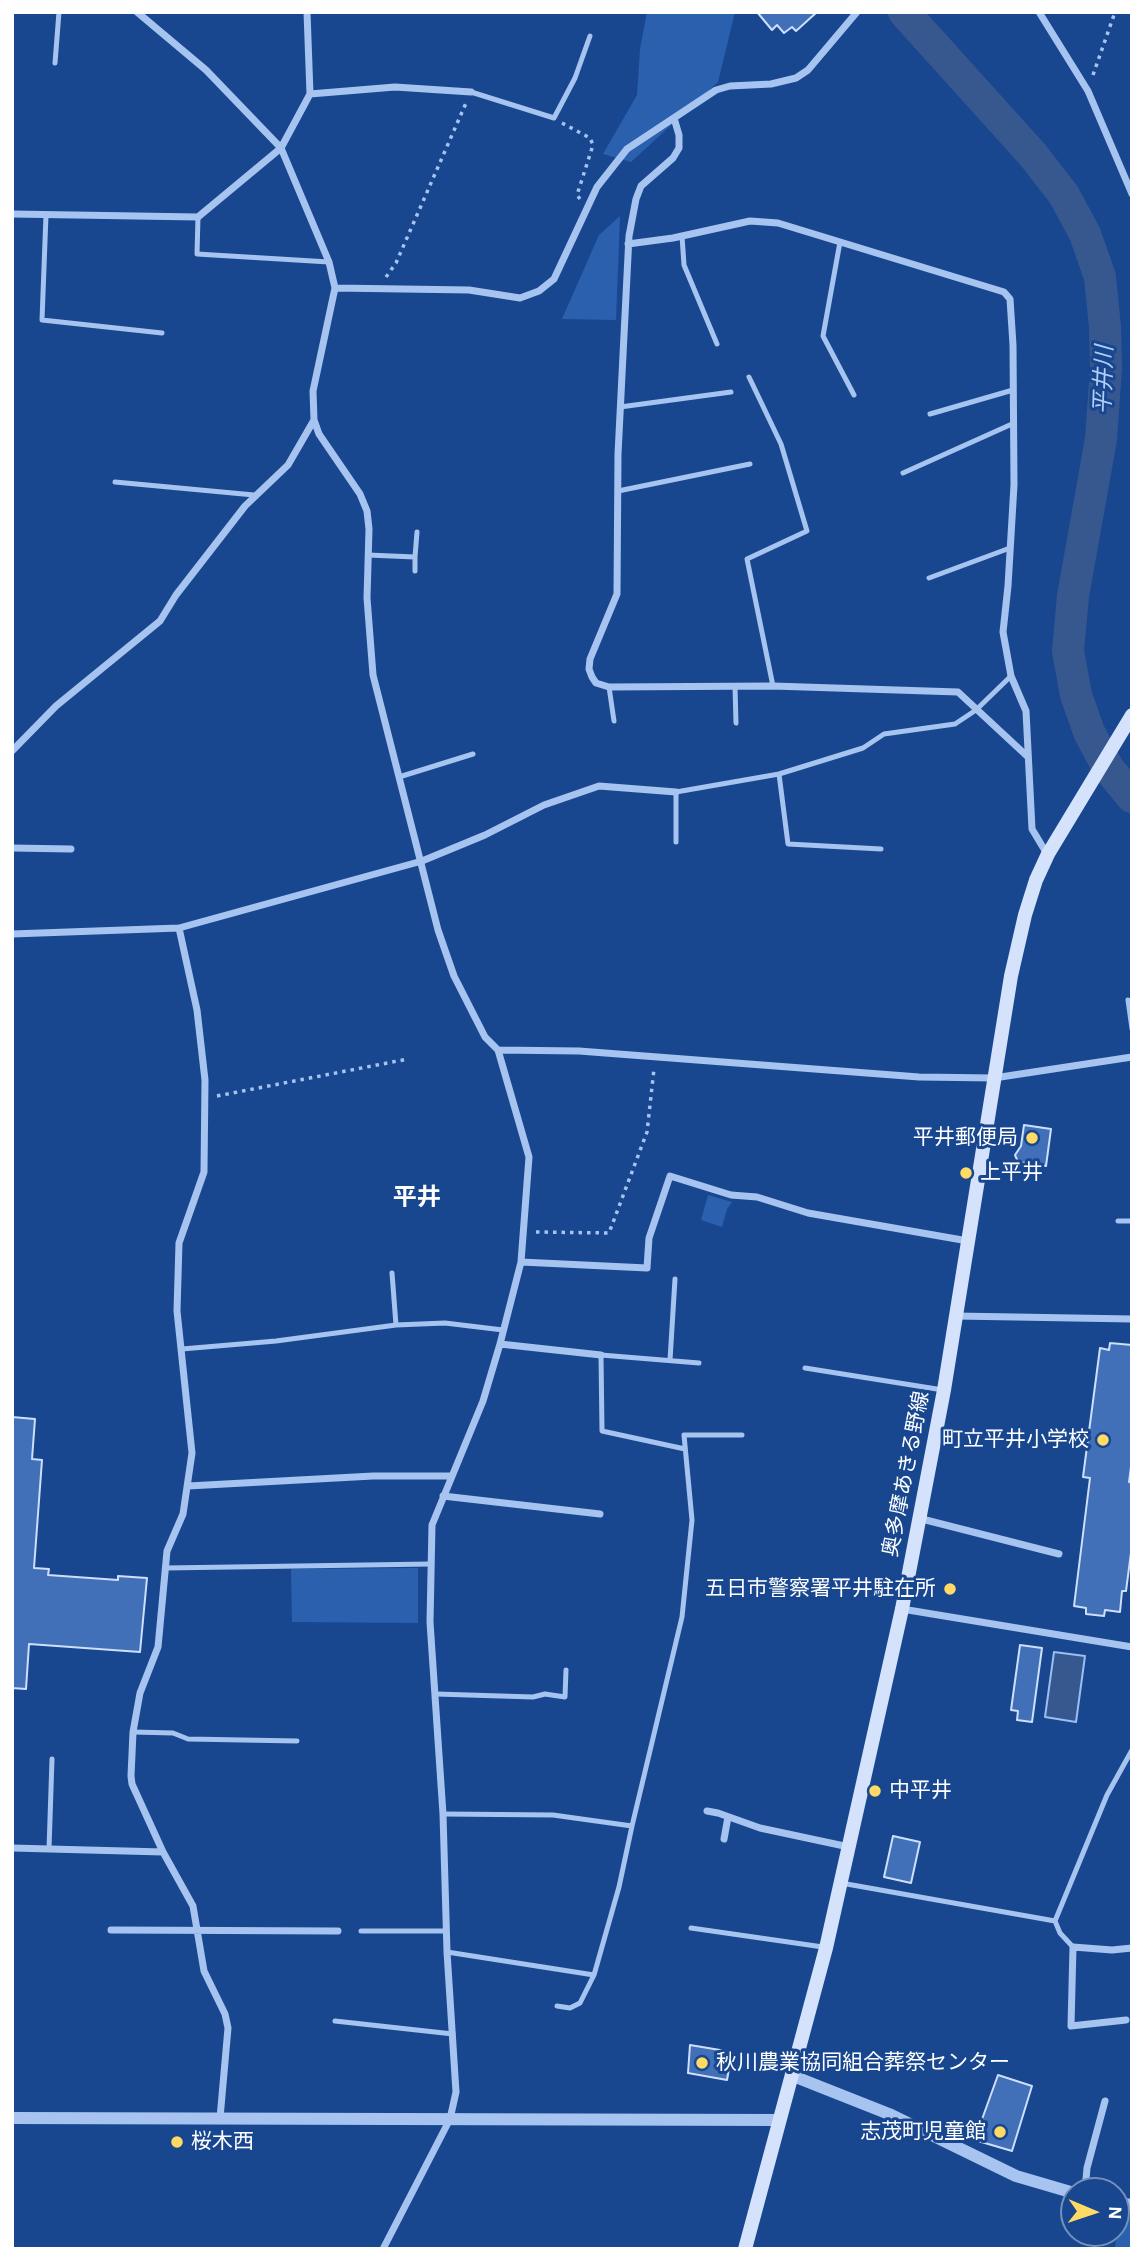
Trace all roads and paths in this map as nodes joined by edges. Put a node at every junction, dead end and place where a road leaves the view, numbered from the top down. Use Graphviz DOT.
graph roads {
  1 [pos="60,12"];
  2 [pos="137,12"];
  3 [pos="307,12"];
  4 [pos="857,12"];
  5 [pos="1038,12"];
  6 [pos="1115,12"];
  7 [pos="590,36"];
  8 [pos="55,63"];
  9 [pos="1088,90"];
  10 [pos="471,92"];
  11 [pos="310,94"];
  12 [pos="554,118"];
  13 [pos="674,118"];
  14 [pos="281,148"];
  15 [pos="1132,194"];
  16 [pos="587,209"];
  17 [pos="12,214"];
  18 [pos="46,215"];
  19 [pos="198,217"];
  20 [pos="682,236"];
  21 [pos="841,242"];
  22 [pos="628,244"];
  23 [pos="329,262"];
  24 [pos="335,288"];
  25 [pos="377,288"];
  26 [pos="162,333"];
  27 [pos="717,344"];
  28 [pos="749,377"];
  29 [pos="1013,390"];
  30 [pos="731,392"];
  31 [pos="854,395"];
  32 [pos="620,407"];
  33 [pos="930,414"];
  34 [pos="314,420"];
  35 [pos="1012,424"];
  36 [pos="750,464"];
  37 [pos="904,473"];
  38 [pos="115,482"];
  39 [pos="618,491"];
  40 [pos="254,495"];
  41 [pos="417,532"];
  42 [pos="1010,548"];
  43 [pos="369,555"];
  44 [pos="415,557"];
  45 [pos="415,572"];
  46 [pos="929,578"];
  47 [pos="1011,676"];
  48 [pos="609,687"];
  49 [pos="735,687"];
  50 [pos="773,687"];
  51 [pos="976,710"];
  52 [pos="1132,715"];
  53 [pos="614,721"];
  54 [pos="736,723"];
  55 [pos="12,751"];
  56 [pos="473,754"];
  57 [pos="1028,757"];
  58 [pos="779,774"];
  59 [pos="399,777"];
  60 [pos="677,792"];
  61 [pos="676,842"];
  62 [pos="12,848"];
  63 [pos="71,849"];
  64 [pos="881,849"];
  65 [pos="1048,854"];
  66 [pos="422,861"];
  67 [pos="179,928"];
  68 [pos="12,934"];
  69 [pos="1128,1000"];
  70 [pos="1132,1029"];
  71 [pos="498,1050"];
  72 [pos="656,1056"];
  73 [pos="1132,1057"];
  74 [pos="408,1059"];
  75 [pos="994,1077"];
  76 [pos="211,1097"];
  77 [pos="1118,1221"];
  78 [pos="1132,1221"];
  79 [pos="523,1232"];
  80 [pos="968,1241"];
  81 [pos="521,1262"];
  82 [pos="392,1273"];
  83 [pos="675,1279"];
  84 [pos="956,1316"];
  85 [pos="1132,1319"];
  86 [pos="396,1325"];
  87 [pos="503,1330"];
  88 [pos="499,1343"];
  89 [pos="182,1349"];
  90 [pos="601,1355"];
  91 [pos="670,1360"];
  92 [pos="699,1363"];
  93 [pos="805,1368"];
  94 [pos="944,1390"];
  95 [pos="742,1435"];
  96 [pos="685,1449"];
  97 [pos="452,1476"];
  98 [pos="188,1486"];
  99 [pos="443,1496"];
  100 [pos="600,1514"];
  101 [pos="918,1518"];
  102 [pos="1059,1554"];
  103 [pos="431,1564"];
  104 [pos="165,1568"];
  105 [pos="902,1609"];
  106 [pos="1132,1647"];
  107 [pos="566,1670"];
  108 [pos="436,1694"];
  109 [pos="133,1732"];
  110 [pos="297,1741"];
  111 [pos="1132,1750"];
  112 [pos="52,1759"];
  113 [pos="707,1811"];
  114 [pos="443,1814"];
  115 [pos="728,1816"];
  116 [pos="632,1826"];
  117 [pos="724,1839"];
  118 [pos="850,1847"];
  119 [pos="12,1848"];
  120 [pos="49,1849"];
  121 [pos="163,1852"];
  122 [pos="841,1883"];
  123 [pos="1055,1921"];
  124 [pos="691,1928"];
  125 [pos="111,1930"];
  126 [pos="197,1931"];
  127 [pos="338,1931"];
  128 [pos="361,1931"];
  129 [pos="446,1931"];
  130 [pos="1073,1947"];
  131 [pos="826,1948"];
  132 [pos="1132,1948"];
  133 [pos="447,1952"];
  134 [pos="594,1975"];
  135 [pos="556,2006"];
  136 [pos="1126,2020"];
  137 [pos="335,2021"];
  138 [pos="453,2034"];
  139 [pos="793,2076"];
  140 [pos="1105,2101"];
  141 [pos="12,2118"];
  142 [pos="220,2118"];
  143 [pos="450,2119"];
  144 [pos="780,2120"];
  145 [pos="1086,2177"];
  146 [pos="1060,2189"];
  147 [pos="383,2249"];
  148 [pos="745,2249"];
  1 -- 8 [label="lane"];
  2 -- 14 [label="street"];
  3 -- 11 [label="street"];
  4 -- 13 [label="street"];
  5 -- 9 [label="street"];
  6 -- 9 [label="path"];
  7 -- 12 [label="lane"];
  9 -- 15 [label="street"];
  10 -- 11 [label="street"];
  10 -- 12 [label="lane"];
  10 -- 25 [label="path"];
  11 -- 14 [label="street"];
  12 -- 16 [label="path"];
  13 -- 16 [label="street"];
  13 -- 22 [label="street"];
  14 -- 19 [label="street"];
  14 -- 23 [label="street"];
  16 -- 25 [label="street"];
  17 -- 18 [label="street"];
  18 -- 19 [label="street"];
  18 -- 26 [label="lane"];
  19 -- 23 [label="lane"];
  20 -- 21 [label="street"];
  20 -- 22 [label="street"];
  20 -- 27 [label="lane"];
  21 -- 29 [label="street"];
  21 -- 31 [label="lane"];
  22 -- 32 [label="street"];
  23 -- 24 [label="street"];
  24 -- 25 [label="street"];
  24 -- 34 [label="street"];
  28 -- 50 [label="lane"];
  29 -- 33 [label="lane"];
  29 -- 35 [label="street"];
  30 -- 32 [label="lane"];
  32 -- 39 [label="street"];
  34 -- 40 [label="street"];
  34 -- 43 [label="street"];
  35 -- 37 [label="lane"];
  35 -- 42 [label="street"];
  36 -- 39 [label="lane"];
  38 -- 40 [label="lane"];
  39 -- 48 [label="street"];
  40 -- 55 [label="street"];
  41 -- 44 [label="lane"];
  42 -- 46 [label="lane"];
  42 -- 47 [label="street"];
  43 -- 44 [label="lane"];
  43 -- 59 [label="street"];
  44 -- 45 [label="lane"];
  47 -- 51 [label="lane"];
  47 -- 57 [label="street"];
  48 -- 49 [label="street"];
  48 -- 53 [label="lane"];
  49 -- 50 [label="street"];
  49 -- 54 [label="lane"];
  50 -- 51 [label="street"];
  51 -- 57 [label="street"];
  51 -- 58 [label="lane"];
  52 -- 65 [label="main road, 奥多摩あきる野線"];
  56 -- 59 [label="lane"];
  57 -- 65 [label="street"];
  58 -- 60 [label="lane"];
  58 -- 64 [label="lane"];
  59 -- 66 [label="street"];
  60 -- 61 [label="lane"];
  60 -- 66 [label="street"];
  62 -- 63 [label="street"];
  65 -- 75 [label="main road, 奥多摩あきる野線"];
  66 -- 67 [label="street"];
  66 -- 71 [label="street"];
  67 -- 68 [label="street"];
  67 -- 89 [label="street"];
  69 -- 70 [label="lane"];
  71 -- 72 [label="street"];
  71 -- 79 [label="street"];
  72 -- 75 [label="street"];
  72 -- 79 [label="path"];
  73 -- 75 [label="street"];
  74 -- 76 [label="path"];
  75 -- 80 [label="main road, 奥多摩あきる野線"];
  77 -- 78 [label="lane"];
  79 -- 81 [label="street"];
  80 -- 81 [label="street"];
  80 -- 84 [label="main road, 奥多摩あきる野線"];
  81 -- 87 [label="street"];
  82 -- 86 [label="lane"];
  83 -- 91 [label="lane"];
  84 -- 85 [label="street"];
  84 -- 94 [label="main road, 奥多摩あきる野線"];
  86 -- 87 [label="lane"];
  86 -- 89 [label="lane"];
  87 -- 88 [label="street"];
  88 -- 90 [label="street"];
  88 -- 97 [label="street"];
  89 -- 98 [label="street"];
  90 -- 91 [label="lane"];
  90 -- 96 [label="lane"];
  91 -- 92 [label="lane"];
  93 -- 94 [label="lane"];
  94 -- 101 [label="main road, 奥多摩あきる野線"];
  95 -- 96 [label="lane"];
  96 -- 116 [label="lane"];
  97 -- 98 [label="street"];
  97 -- 99 [label="street"];
  98 -- 104 [label="street"];
  99 -- 100 [label="street"];
  99 -- 103 [label="street"];
  101 -- 102 [label="street"];
  101 -- 105 [label="main road, 奥多摩あきる野線"];
  103 -- 104 [label="lane"];
  103 -- 108 [label="street"];
  104 -- 109 [label="street"];
  105 -- 106 [label="street"];
  105 -- 118 [label="main road, 奥多摩あきる野線"];
  107 -- 108 [label="lane"];
  108 -- 114 [label="street"];
  109 -- 110 [label="lane"];
  109 -- 121 [label="street"];
  111 -- 123 [label="lane"];
  112 -- 120 [label="lane"];
  113 -- 115 [label="street"];
  114 -- 116 [label="lane"];
  114 -- 129 [label="street"];
  115 -- 117 [label="street"];
  115 -- 118 [label="street"];
  116 -- 134 [label="lane"];
  118 -- 122 [label="main road, 奥多摩あきる野線"];
  119 -- 120 [label="street"];
  120 -- 121 [label="street"];
  121 -- 126 [label="street"];
  122 -- 123 [label="lane"];
  122 -- 131 [label="main road, 奥多摩あきる野線"];
  123 -- 130 [label="lane"];
  124 -- 131 [label="lane"];
  125 -- 126 [label="street"];
  126 -- 127 [label="street"];
  126 -- 142 [label="street"];
  128 -- 129 [label="lane"];
  129 -- 133 [label="street"];
  130 -- 132 [label="street"];
  130 -- 136 [label="street"];
  131 -- 139 [label="main road, 奥多摩あきる野線"];
  133 -- 134 [label="lane"];
  133 -- 138 [label="street"];
  134 -- 135 [label="lane"];
  137 -- 138 [label="lane"];
  138 -- 143 [label="street"];
  139 -- 144 [label="main road, 奥多摩あきる野線"];
  139 -- 146 [label="street"];
  140 -- 145 [label="street"];
  141 -- 142 [label="street"];
  142 -- 143 [label="street"];
  143 -- 144 [label="street"];
  143 -- 147 [label="street"];
  144 -- 148 [label="main road, 奥多摩あきる野線"];
}
